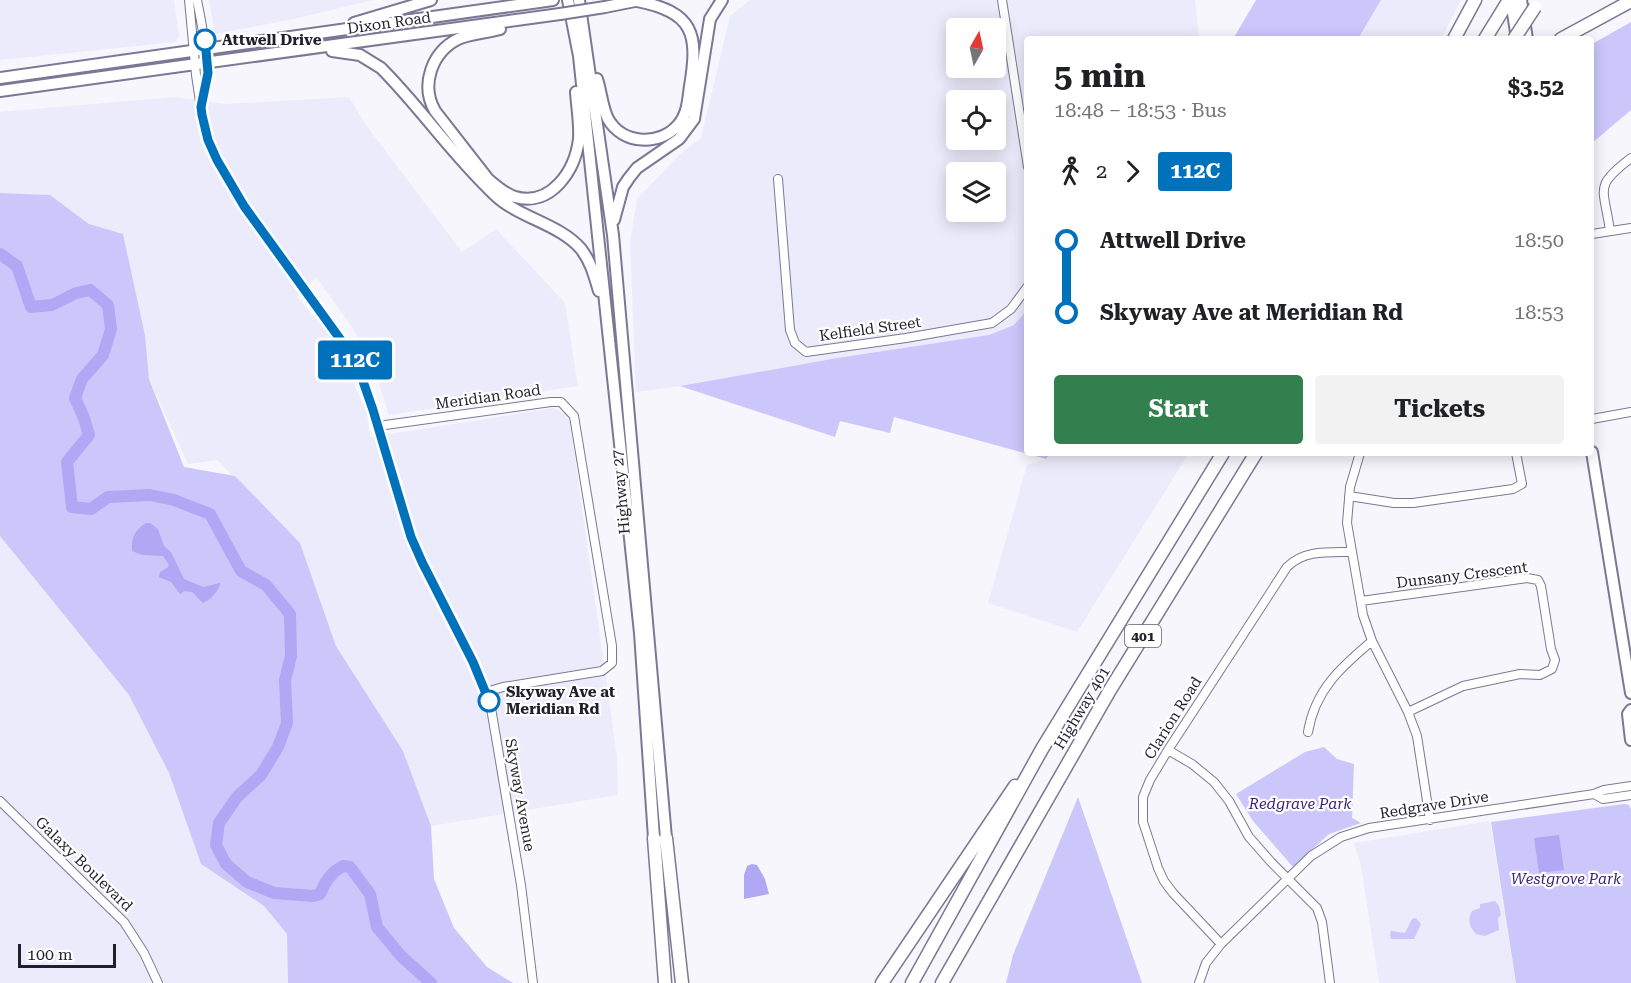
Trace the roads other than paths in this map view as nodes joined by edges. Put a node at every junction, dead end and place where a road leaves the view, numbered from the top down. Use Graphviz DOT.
graph roads {
  1 [pos="189,0"];
  2 [pos="197,0"];
  3 [pos="431,0"];
  4 [pos="553,0"];
  5 [pos="568,0"];
  6 [pos="579,0"];
  7 [pos="638,0"];
  8 [pos="722,0"];
  9 [pos="1002,0"];
  10 [pos="1475,0"];
  11 [pos="1521,0"];
  12 [pos="1631,1"];
  13 [pos="1509,2"];
  14 [pos="1537,3"];
  15 [pos="533,18"];
  16 [pos="324,33"];
  17 [pos="1457,36"];
  18 [pos="1487,36"];
  19 [pos="1515,36"];
  20 [pos="1517,36"];
  21 [pos="1527,36"];
  22 [pos="1567,36"];
  23 [pos="207,50"];
  24 [pos="302,50"];
  25 [pos="194,52"];
  26 [pos="579,56"];
  27 [pos="589,62"];
  28 [pos="207,63"];
  29 [pos="195,65"];
  30 [pos="0,78"];
  31 [pos="0,91"];
  32 [pos="201,107"];
  33 [pos="1024,141"];
  34 [pos="1631,158"];
  35 [pos="778,179"];
  36 [pos="1631,228"];
  37 [pos="1610,231"];
  38 [pos="1594,234"];
  39 [pos="613,236"];
  40 [pos="1024,291"];
  41 [pos="607,313"];
  42 [pos="1631,412"];
  43 [pos="1594,419"];
  44 [pos="378,426"];
  45 [pos="1221,456"];
  46 [pos="1254,456"];
  47 [pos="1359,456"];
  48 [pos="1517,456"];
  49 [pos="1593,456"];
  50 [pos="1348,496"];
  51 [pos="1351,552"];
  52 [pos="1360,601"];
  53 [pos="1372,641"];
  54 [pos="486,692"];
  55 [pos="1631,693"];
  56 [pos="1631,710"];
  57 [pos="1408,712"];
  58 [pos="1308,732"];
  59 [pos="1631,740"];
  60 [pos="1042,749"];
  61 [pos="1168,750"];
  62 [pos="1631,786"];
  63 [pos="1594,794"];
  64 [pos="1631,795"];
  65 [pos="0,801"];
  66 [pos="1430,820"];
  67 [pos="660,838"];
  68 [pos="1288,879"];
  69 [pos="1221,944"];
  70 [pos="158,983"];
  71 [pos="533,983"];
  72 [pos="665,983"];
  73 [pos="682,983"];
  74 [pos="882,983"];
  75 [pos="912,983"];
  76 [pos="942,983"];
  77 [pos="1199,983"];
  78 [pos="1330,983"];
  1 -- 25 [label="street"];
  2 -- 23 [label="street"];
  3 -- 16 [label="main road"];
  4 -- 16 [label="main road, Dixon Road"];
  5 -- 26 [label="main road, Highway 27"];
  6 -- 27 [label="main road, Highway 27"];
  7 -- 15 [label="main road, Dixon Road, bridge"];
  7 -- 27 [label="main road"];
  8 -- 39 [label="main road"];
  9 -- 33 [label="street"];
  10 -- 17 [label="highway"];
  11 -- 21 [label="main road"];
  12 -- 22 [label="highway"];
  13 -- 18 [label="highway"];
  13 -- 19 [label="main road"];
  14 -- 20 [label="highway, bridge"];
  15 -- 24 [label="main road, Dixon Road"];
  15 -- 26 [label="main road"];
  16 -- 23 [label="main road, Dixon Road"];
  23 -- 25 [label="main road, Dixon Road"];
  23 -- 28 [label="street"];
  24 -- 28 [label="main road, Dixon Road"];
  24 -- 41 [label="main road"];
  25 -- 29 [label="street"];
  25 -- 30 [label="main road, Dixon Road"];
  26 -- 41 [label="main road, Highway 27"];
  27 -- 39 [label="main road, Highway 27"];
  28 -- 29 [label="main road, Dixon Road"];
  28 -- 32 [label="street, Skyway Avenue"];
  29 -- 31 [label="main road, Dixon Road"];
  29 -- 32 [label="street, Skyway Avenue"];
  32 -- 44 [label="street, Skyway Avenue"];
  34 -- 37 [label="street"];
  35 -- 40 [label="street, Kelfield Street"];
  36 -- 37 [label="street"];
  37 -- 38 [label="street"];
  39 -- 67 [label="main road, Highway 27"];
  41 -- 67 [label="main road, Highway 27"];
  42 -- 43 [label="street"];
  44 -- 54 [label="street, Skyway Avenue"];
  44 -- 54 [label="street, Meridian Road"];
  45 -- 60 [label="highway, Highway 401 / 401"];
  46 -- 76 [label="highway, Highway 401 / 401"];
  47 -- 50 [label="street"];
  48 -- 50 [label="street"];
  49 -- 55 [label="main road"];
  50 -- 51 [label="street"];
  51 -- 52 [label="street"];
  51 -- 61 [label="street, Clarion Road"];
  52 -- 53 [label="street"];
  52 -- 57 [label="street, Dunsany Crescent"];
  53 -- 57 [label="street"];
  53 -- 58 [label="street"];
  54 -- 71 [label="street, Skyway Avenue"];
  56 -- 59 [label="main road"];
  57 -- 66 [label="street"];
  60 -- 74 [label="highway"];
  60 -- 75 [label="highway, Highway 401 / 401"];
  61 -- 68 [label="street"];
  61 -- 69 [label="street, Clarion Road"];
  62 -- 63 [label="street, Redgrave Drive"];
  63 -- 64 [label="street, Redgrave Drive"];
  63 -- 66 [label="street, Redgrave Drive"];
  65 -- 70 [label="street, Galaxy Boulevard"];
  66 -- 68 [label="street, Redgrave Drive"];
  67 -- 72 [label="highway, Highway 27"];
  67 -- 73 [label="highway, Highway 27"];
  68 -- 69 [label="street, Redgrave Drive"];
  68 -- 78 [label="street"];
  69 -- 77 [label="street, Redgrave Drive"];
}
